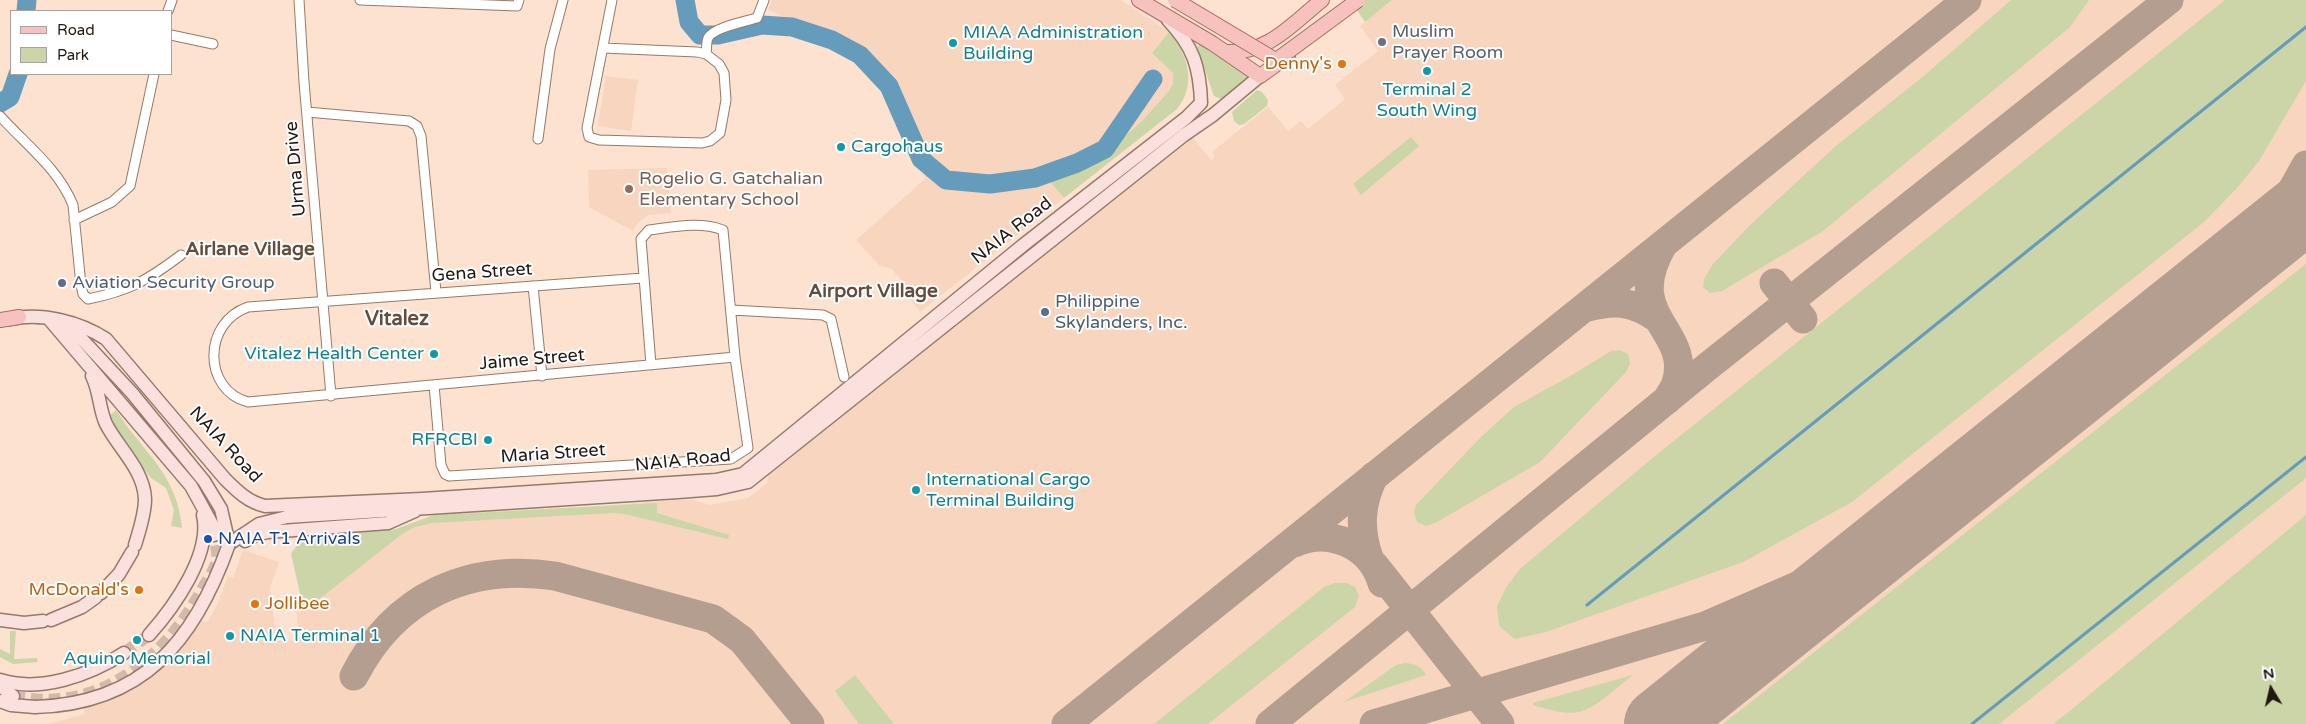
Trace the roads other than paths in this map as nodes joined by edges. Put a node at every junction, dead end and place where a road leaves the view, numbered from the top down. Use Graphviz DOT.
graph roads {
  1 [pos="299,0"];
  2 [pos="360,0"];
  3 [pos="519,0"];
  4 [pos="563,0"];
  5 [pos="612,0"];
  6 [pos="764,0"];
  7 [pos="1139,0"];
  8 [pos="1175,0"];
  9 [pos="1358,0"];
  10 [pos="1363,0"];
  11 [pos="1320,2"];
  12 [pos="1165,16"];
  13 [pos="1333,22"];
  14 [pos="172,35"];
  15 [pos="1271,42"];
  16 [pos="213,44"];
  17 [pos="603,48"];
  18 [pos="1225,52"];
  19 [pos="706,54"];
  20 [pos="154,75"];
  21 [pos="1260,76"];
  22 [pos="307,112"];
  23 [pos="0,116"];
  24 [pos="538,139"];
  25 [pos="74,220"];
  26 [pos="181,255"];
  27 [pos="643,278"];
  28 [pos="533,286"];
  29 [pos="436,292"];
  30 [pos="323,300"];
  31 [pos="731,310"];
  32 [pos="19,317"];
  33 [pos="49,319"];
  34 [pos="0,322"];
  35 [pos="66,322"];
  36 [pos="735,356"];
  37 [pos="84,361"];
  38 [pos="651,365"];
  39 [pos="542,376"];
  40 [pos="844,377"];
  41 [pos="434,385"];
  42 [pos="331,396"];
  43 [pos="202,507"];
  44 [pos="419,509"];
  45 [pos="214,535"];
  46 [pos="229,544"];
  47 [pos="217,558"];
  48 [pos="0,620"];
  49 [pos="149,635"];
  50 [pos="124,654"];
  51 [pos="0,680"];
  52 [pos="0,686"];
  53 [pos="13,696"];
  54 [pos="0,700"];
  1 -- 22 [label="street, Urma Drive"];
  2 -- 3 [label="street"];
  4 -- 24 [label="street"];
  5 -- 17 [label="street"];
  6 -- 19 [label="street"];
  7 -- 12 [label="main road, NAIA Road"];
  8 -- 9 [label="main road, bridge"];
  10 -- 13 [label="main road"];
  11 -- 13 [label="main road"];
  11 -- 15 [label="main road"];
  12 -- 18 [label="main road, NAIA Road"];
  12 -- 35 [label="street, NAIA Road"];
  13 -- 21 [label="main road"];
  14 -- 16 [label="street"];
  15 -- 18 [label="main road"];
  15 -- 21 [label="main road"];
  17 -- 19 [label="street"];
  17 -- 19 [label="street"];
  18 -- 21 [label="main road, NAIA Road"];
  20 -- 25 [label="street"];
  21 -- 44 [label="street, NAIA Road"];
  22 -- 29 [label="street"];
  22 -- 30 [label="street, Urma Drive"];
  23 -- 25 [label="street"];
  25 -- 26 [label="street"];
  27 -- 28 [label="street, Gena Street"];
  27 -- 31 [label="street"];
  27 -- 38 [label="street"];
  28 -- 29 [label="street, Gena Street"];
  28 -- 39 [label="street"];
  29 -- 30 [label="street, Gena Street"];
  30 -- 42 [label="street, Urma Drive"];
  30 -- 42 [label="street"];
  31 -- 36 [label="street"];
  31 -- 40 [label="street"];
  32 -- 33 [label="street, NAIA Road"];
  32 -- 34 [label="main road"];
  33 -- 35 [label="street, NAIA Road"];
  33 -- 37 [label="street"];
  35 -- 46 [label="street"];
  36 -- 38 [label="street, Jaime Street"];
  36 -- 41 [label="street, Maria Street"];
  37 -- 43 [label="street"];
  37 -- 48 [label="street"];
  38 -- 39 [label="street, Jaime Street"];
  39 -- 41 [label="street, Jaime Street"];
  41 -- 42 [label="street, Jaime Street"];
  43 -- 45 [label="street"];
  43 -- 49 [label="street"];
  44 -- 46 [label="street, NAIA Road"];
  44 -- 47 [label="street"];
  46 -- 54 [label="street, bridge"];
  50 -- 51 [label="street"];
  52 -- 53 [label="street"];
}
